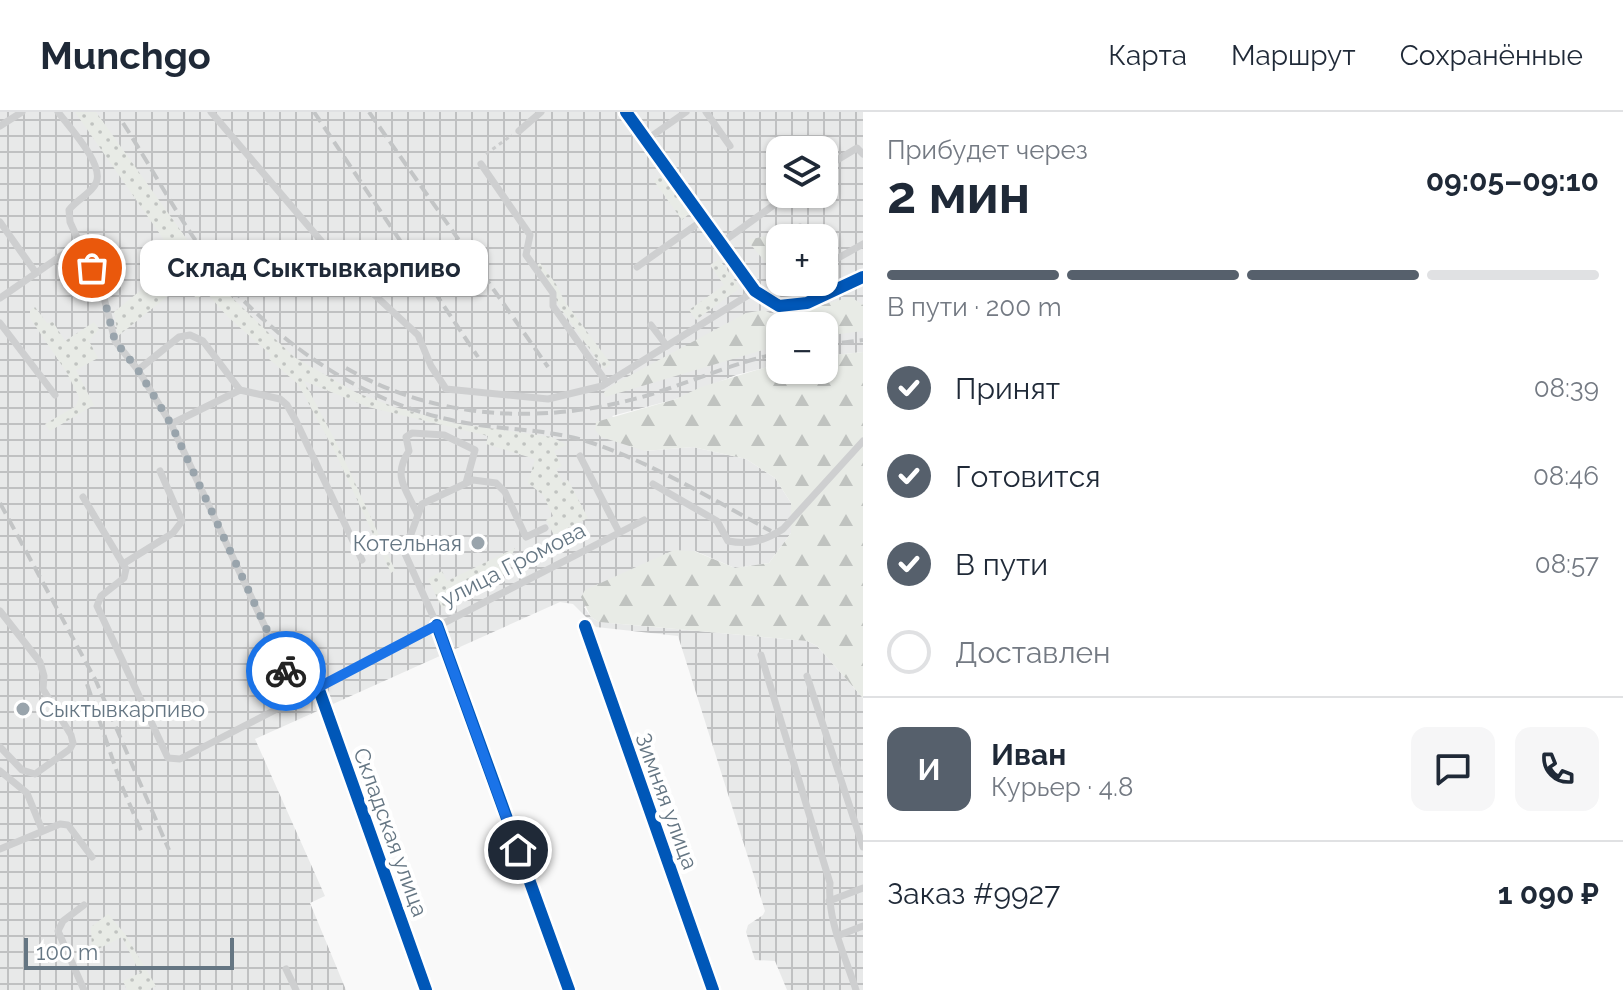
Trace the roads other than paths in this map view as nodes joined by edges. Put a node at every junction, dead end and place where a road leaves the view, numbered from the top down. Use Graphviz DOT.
graph roads {
  1 [pos="58,112"];
  2 [pos="211,112"];
  3 [pos="541,112"];
  4 [pos="626,112"];
  5 [pos="686,112"];
  6 [pos="706,112"];
  7 [pos="16,113"];
  8 [pos="0,126"];
  9 [pos="519,131"];
  10 [pos="646,140"];
  11 [pos="730,146"];
  12 [pos="863,154"];
  13 [pos="838,160"];
  14 [pos="481,164"];
  15 [pos="770,208"];
  16 [pos="703,220"];
  17 [pos="0,222"];
  18 [pos="81,242"];
  19 [pos="720,244"];
  20 [pos="863,244"];
  21 [pos="838,258"];
  22 [pos="637,267"];
  23 [pos="36,273"];
  24 [pos="863,277"];
  25 [pos="755,291"];
  26 [pos="0,298"];
  27 [pos="0,323"];
  28 [pos="651,325"];
  29 [pos="667,346"];
  30 [pos="138,370"];
  31 [pos="607,383"];
  32 [pos="240,390"];
  33 [pos="55,395"];
  34 [pos="171,424"];
  35 [pos="863,441"];
  36 [pos="580,456"];
  37 [pos="160,471"];
  38 [pos="466,483"];
  39 [pos="653,484"];
  40 [pos="83,497"];
  41 [pos="417,513"];
  42 [pos="644,520"];
  43 [pos="545,528"];
  44 [pos="619,532"];
  45 [pos="362,560"];
  46 [pos="123,564"];
  47 [pos="0,611"];
  48 [pos="437,625"];
  49 [pos="585,626"];
  50 [pos="761,655"];
  51 [pos="807,676"];
  52 [pos="318,687"];
  53 [pos="298,698"];
  54 [pos="0,747"];
  55 [pos="0,771"];
  56 [pos="42,830"];
  57 [pos="863,847"];
  58 [pos="0,849"];
  59 [pos="92,857"];
  60 [pos="863,888"];
  61 [pos="829,901"];
  62 [pos="84,905"];
  63 [pos="863,926"];
  64 [pos="837,936"];
  65 [pos="286,969"];
  66 [pos="863,972"];
  67 [pos="852,976"];
  68 [pos="84,990"];
  69 [pos="296,990"];
  70 [pos="426,990"];
  71 [pos="569,990"];
  72 [pos="713,990"];
  73 [pos="856,990"];
  1 -- 18 [label="lane"];
  2 -- 31 [label="lane"];
  3 -- 9 [label="lane"];
  4 -- 10 [label="street"];
  5 -- 10 [label="lane"];
  6 -- 11 [label="lane"];
  7 -- 8 [label="lane"];
  10 -- 16 [label="street"];
  12 -- 13 [label="lane"];
  14 -- 31 [label="lane"];
  15 -- 19 [label="lane"];
  16 -- 19 [label="street"];
  16 -- 22 [label="lane"];
  17 -- 23 [label="lane"];
  18 -- 23 [label="lane"];
  18 -- 30 [label="lane"];
  19 -- 25 [label="street"];
  20 -- 21 [label="lane"];
  23 -- 26 [label="lane"];
  24 -- 25 [label="street"];
  25 -- 29 [label="lane"];
  27 -- 33 [label="lane"];
  28 -- 29 [label="lane"];
  29 -- 31 [label="lane"];
  30 -- 32 [label="lane"];
  30 -- 34 [label="lane"];
  32 -- 34 [label="lane"];
  32 -- 45 [label="lane"];
  34 -- 53 [label="lane"];
  35 -- 39 [label="lane"];
  36 -- 44 [label="lane"];
  37 -- 46 [label="lane"];
  38 -- 41 [label="lane"];
  38 -- 41 [label="lane"];
  38 -- 43 [label="lane"];
  40 -- 46 [label="lane"];
  41 -- 48 [label="lane"];
  42 -- 44 [label="lane, улица Громова"];
  44 -- 48 [label="lane, улица Громова"];
  46 -- 53 [label="lane, улица Громова"];
  47 -- 54 [label="lane"];
  48 -- 52 [label="lane, улица Громова"];
  48 -- 71 [label="street"];
  49 -- 72 [label="street, Зимняя улица"];
  50 -- 61 [label="lane"];
  51 -- 57 [label="lane"];
  52 -- 53 [label="lane, улица Громова"];
  52 -- 70 [label="street, Складская улица"];
  55 -- 56 [label="lane"];
  56 -- 58 [label="lane"];
  56 -- 59 [label="lane"];
  60 -- 61 [label="lane"];
  61 -- 64 [label="lane"];
  62 -- 68 [label="lane"];
  63 -- 64 [label="lane"];
  64 -- 67 [label="lane"];
  65 -- 69 [label="lane"];
  66 -- 67 [label="lane"];
  67 -- 73 [label="lane"];
}
